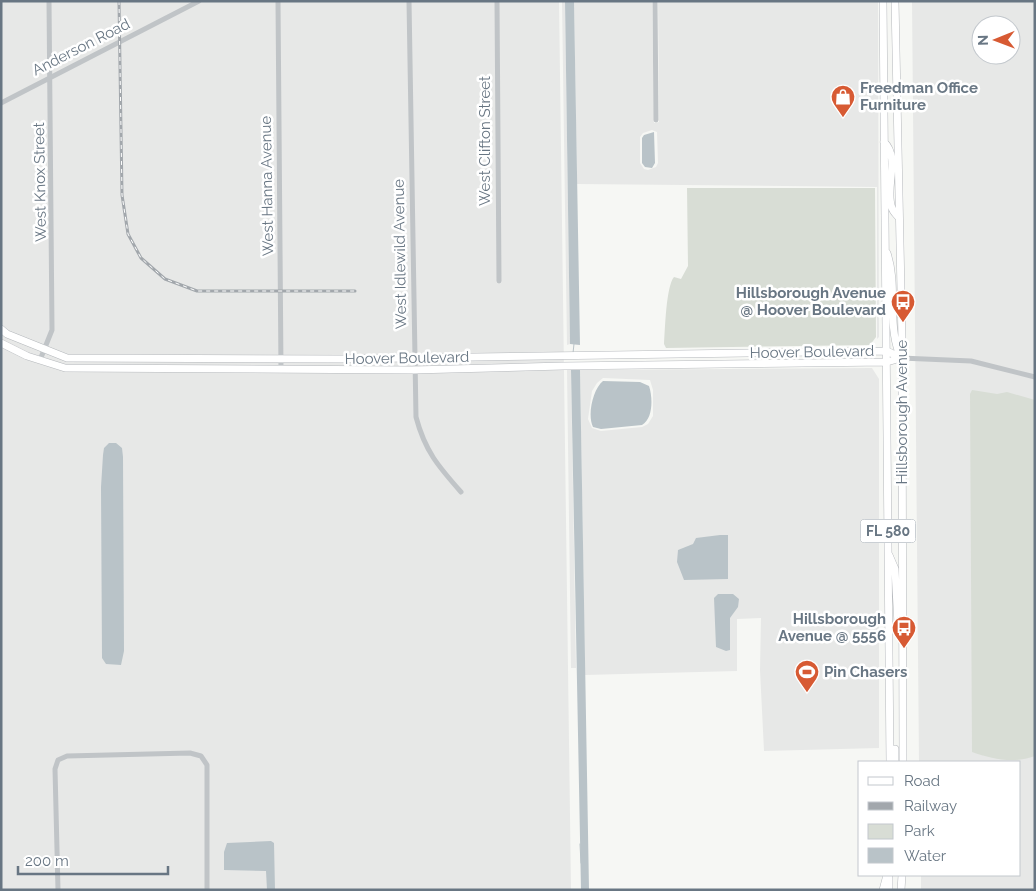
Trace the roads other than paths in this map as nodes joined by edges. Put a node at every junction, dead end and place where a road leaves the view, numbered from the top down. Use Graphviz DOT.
graph roads {
  1 [pos="49,1"];
  2 [pos="200,1"];
  3 [pos="278,1"];
  4 [pos="409,1"];
  5 [pos="497,1"];
  6 [pos="655,1"];
  7 [pos="883,1"];
  8 [pos="896,1"];
  9 [pos="51,76"];
  10 [pos="1,103"];
  11 [pos="656,120"];
  12 [pos="884,142"];
  13 [pos="899,219"];
  14 [pos="885,245"];
  15 [pos="499,281"];
  16 [pos="1,329"];
  17 [pos="1,343"];
  18 [pos="44,350"];
  19 [pos="887,351"];
  20 [pos="414,357"];
  21 [pos="902,358"];
  22 [pos="281,359"];
  23 [pos="40,360"];
  24 [pos="887,362"];
  25 [pos="281,370"];
  26 [pos="413,370"];
  27 [pos="1035,377"];
  28 [pos="461,492"];
  29 [pos="888,555"];
  30 [pos="901,635"];
  31 [pos="890,712"];
  32 [pos="890,761"];
  33 [pos="895,761"];
  34 [pos="903,761"];
  35 [pos="888,876"];
  36 [pos="888,876"];
  37 [pos="904,876"];
  38 [pos="58,890"];
  39 [pos="208,890"];
  40 [pos="883,890"];
  41 [pos="889,890"];
  42 [pos="903,890"];
  1 -- 9 [label="street, West Knox Street"];
  2 -- 9 [label="street, Anderson Road"];
  3 -- 22 [label="street, West Hanna Avenue"];
  4 -- 20 [label="street, West Idlewild Avenue"];
  5 -- 15 [label="street, West Clifton Street"];
  6 -- 11 [label="street"];
  7 -- 12 [label="main road, Hillsborough Avenue / FL 580"];
  8 -- 13 [label="main road, Hillsborough Avenue / FL 580"];
  9 -- 10 [label="street, Anderson Road"];
  9 -- 18 [label="street, West Knox Street"];
  12 -- 13 [label="main road"];
  12 -- 14 [label="main road, Hillsborough Avenue / FL 580"];
  13 -- 21 [label="main road, Hillsborough Avenue / FL 580"];
  14 -- 19 [label="main road, Hillsborough Avenue / FL 580"];
  14 -- 21 [label="main road"];
  16 -- 18 [label="main road, Hoover Boulevard"];
  17 -- 23 [label="main road, Hoover Boulevard"];
  18 -- 22 [label="main road, Hoover Boulevard"];
  18 -- 23 [label="street, West Knox Street"];
  19 -- 20 [label="main road, Hoover Boulevard"];
  19 -- 21 [label="main road, Hoover Boulevard"];
  19 -- 24 [label="main road, Hillsborough Avenue / FL 580"];
  20 -- 22 [label="main road, Hoover Boulevard"];
  20 -- 26 [label="street, West Idlewild Avenue"];
  21 -- 24 [label="main road, Hoover Boulevard"];
  21 -- 27 [label="street"];
  21 -- 30 [label="main road, Hillsborough Avenue / FL 580"];
  22 -- 25 [label="street, West Hanna Avenue"];
  23 -- 25 [label="main road, Hoover Boulevard"];
  24 -- 26 [label="main road, Hoover Boulevard"];
  24 -- 29 [label="main road, Hillsborough Avenue / FL 580"];
  25 -- 26 [label="main road, Hoover Boulevard"];
  26 -- 28 [label="street, West Idlewild Avenue"];
  29 -- 30 [label="main road"];
  29 -- 31 [label="main road, Hillsborough Avenue / FL 580"];
  30 -- 34 [label="main road, Hillsborough Avenue / FL 580"];
  31 -- 32 [label="main road, Hillsborough Avenue / FL 580"];
  31 -- 33 [label="main road"];
  35 -- 40 [label="main road"];
  36 -- 41 [label="main road"];
  37 -- 42 [label="main road"];
  38 -- 39 [label="street"];
}
